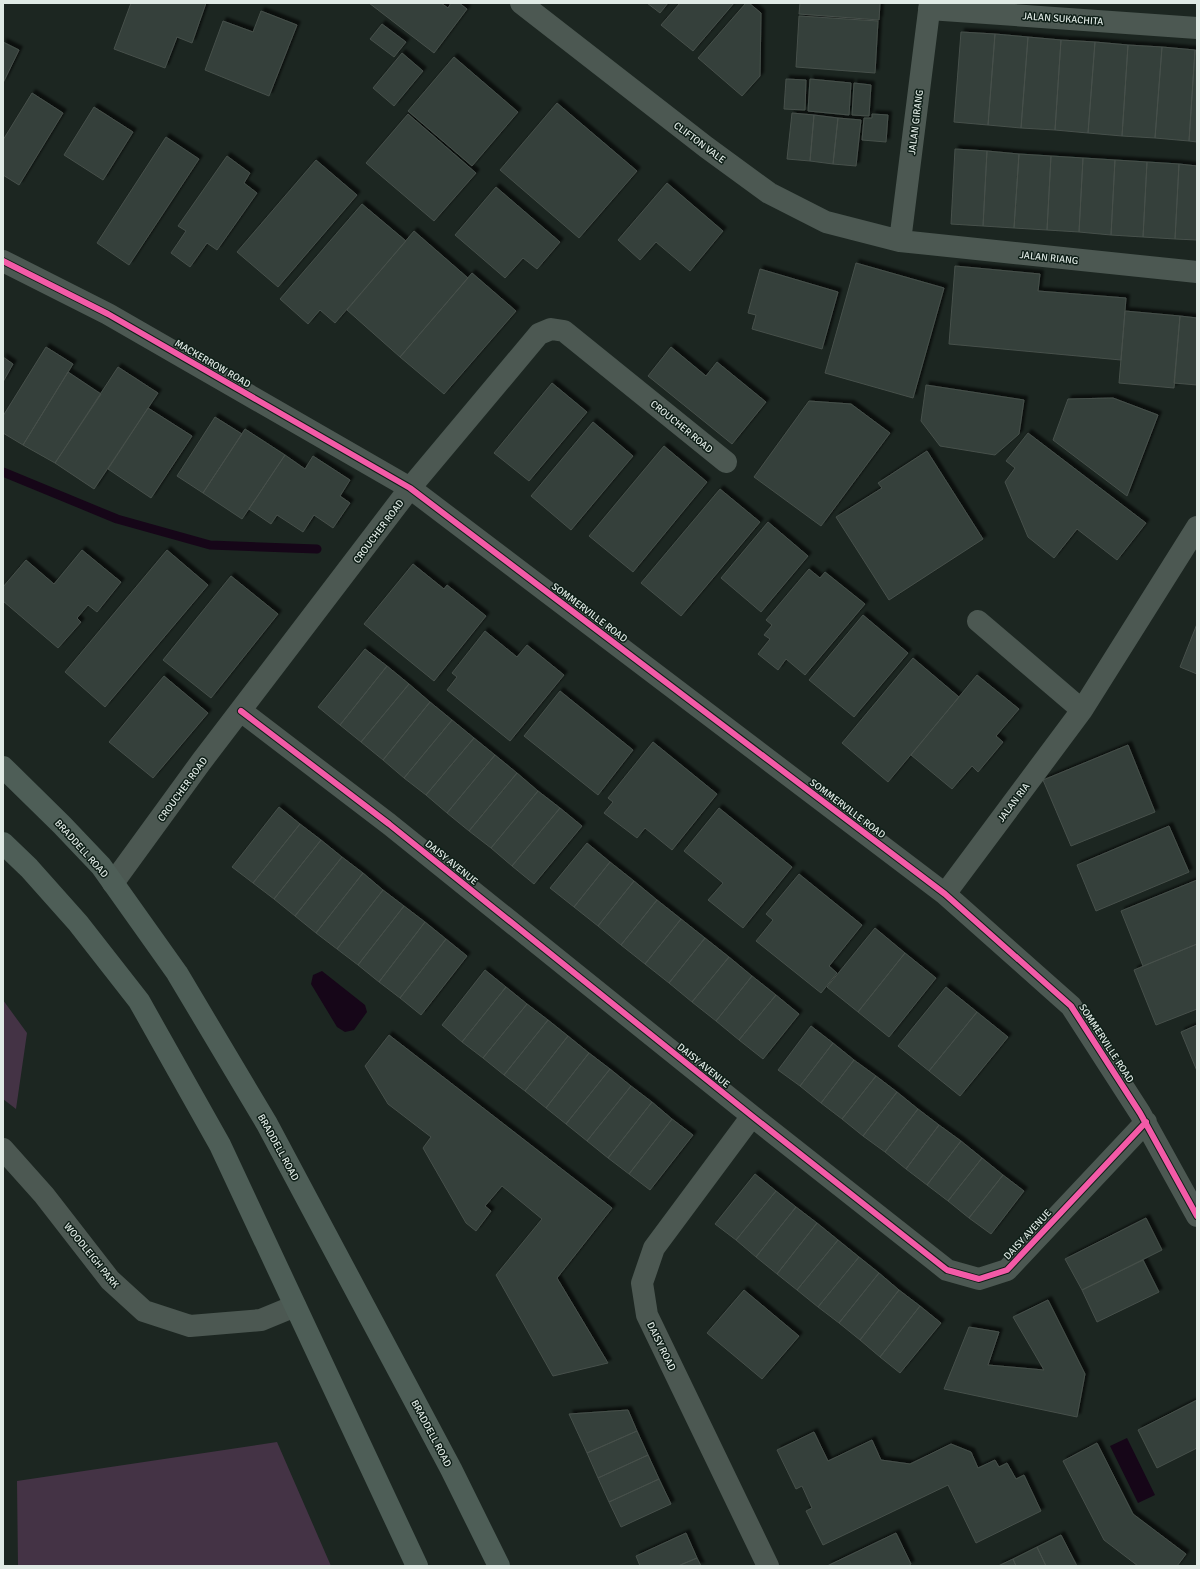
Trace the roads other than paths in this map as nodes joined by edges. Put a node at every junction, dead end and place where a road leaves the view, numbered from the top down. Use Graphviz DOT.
graph roads {
  1 [pos="521,3"];
  2 [pos="930,6"];
  3 [pos="1197,28"];
  4 [pos="900,241"];
  5 [pos="3,261"];
  6 [pos="1197,272"];
  7 [pos="726,462"];
  8 [pos="410,488"];
  9 [pos="1197,527"];
  10 [pos="978,622"];
  11 [pos="1082,710"];
  12 [pos="241,711"];
  13 [pos="3,767"];
  14 [pos="3,843"];
  15 [pos="113,883"];
  16 [pos="944,894"];
  17 [pos="752,1116"];
  18 [pos="1146,1122"];
  19 [pos="3,1149"];
  20 [pos="1197,1216"];
  21 [pos="295,1306"];
  22 [pos="416,1566"];
  23 [pos="499,1566"];
  24 [pos="768,1566"];
  1 -- 4 [label="street, CLIFTON VALE"];
  2 -- 3 [label="street, JALAN SUKACHITA"];
  2 -- 4 [label="street, JALAN GIRANG"];
  4 -- 6 [label="street, JALAN RIANG"];
  5 -- 8 [label="street, MACKERROW ROAD"];
  7 -- 8 [label="street, CROUCHER ROAD"];
  8 -- 12 [label="street, CROUCHER ROAD"];
  8 -- 16 [label="street, SOMMERVILLE ROAD"];
  9 -- 11 [label="street, JALAN RIA"];
  10 -- 11 [label="street"];
  11 -- 16 [label="street, JALAN RIA"];
  12 -- 15 [label="street, CROUCHER ROAD"];
  12 -- 17 [label="street, DAISY AVENUE"];
  13 -- 15 [label="highway, BRADDELL ROAD"];
  14 -- 21 [label="highway"];
  15 -- 23 [label="highway, BRADDELL ROAD"];
  16 -- 18 [label="street, SOMMERVILLE ROAD"];
  17 -- 18 [label="street, DAISY AVENUE"];
  17 -- 24 [label="street, DAISY ROAD"];
  18 -- 20 [label="street, SOMMERVILLE ROAD"];
  19 -- 21 [label="street, WOODLEIGH PARK"];
  21 -- 22 [label="highway"];
}
